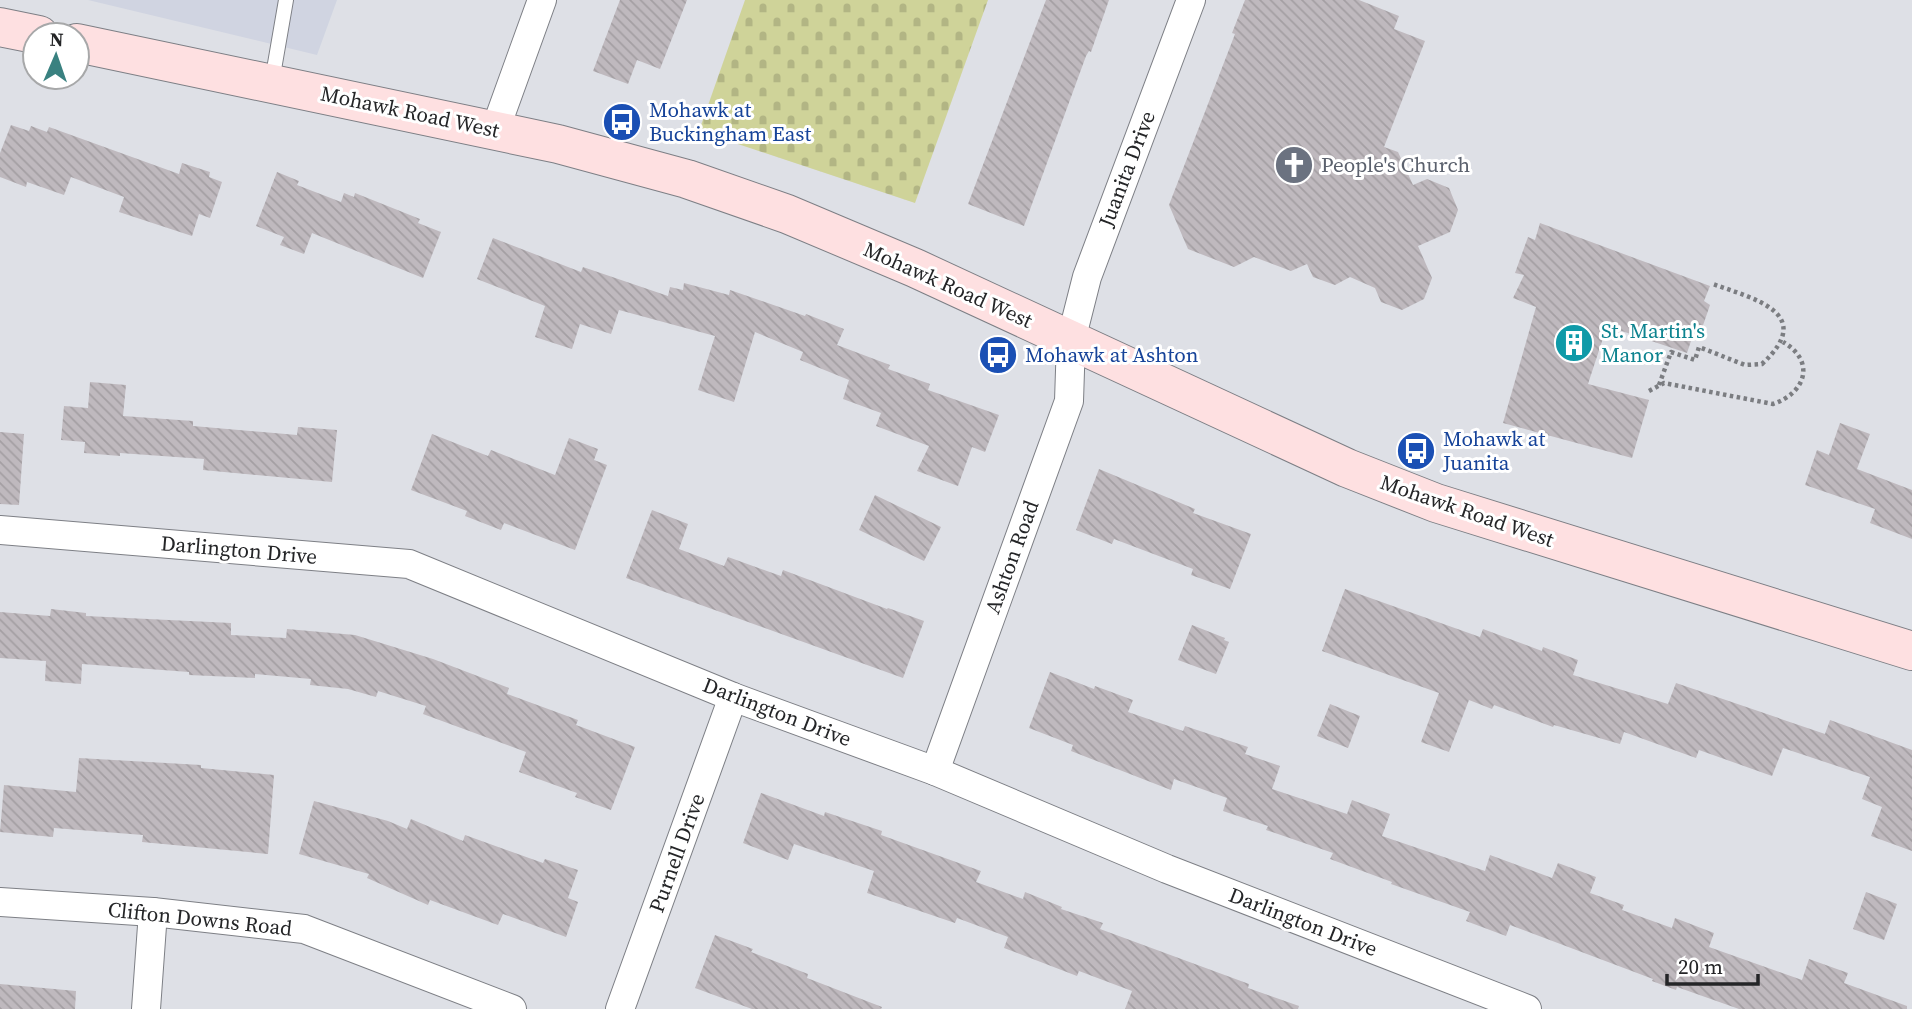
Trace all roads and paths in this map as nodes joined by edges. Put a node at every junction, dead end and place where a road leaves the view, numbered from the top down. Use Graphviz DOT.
graph roads {
  1 [pos="286,0"];
  2 [pos="542,0"];
  3 [pos="1191,0"];
  4 [pos="0,27"];
  5 [pos="21,31"];
  6 [pos="91,46"];
  7 [pos="271,83"];
  8 [pos="495,130"];
  9 [pos="1713,284"];
  10 [pos="1071,340"];
  11 [pos="1783,342"];
  12 [pos="1659,385"];
  13 [pos="1650,391"];
  14 [pos="0,530"];
  15 [pos="1912,650"];
  16 [pos="733,697"];
  17 [pos="936,771"];
  18 [pos="0,902"];
  19 [pos="153,912"];
  20 [pos="146,1009"];
  21 [pos="512,1009"];
  22 [pos="620,1009"];
  23 [pos="1527,1009"];
  1 -- 7 [label="lane"];
  2 -- 8 [label="street"];
  3 -- 10 [label="street, Juanita Drive"];
  4 -- 5 [label="main road"];
  6 -- 7 [label="main road, Mohawk Road West"];
  7 -- 8 [label="main road, Mohawk Road West"];
  8 -- 10 [label="main road, Mohawk Road West"];
  9 -- 11 [label="path"];
  10 -- 15 [label="main road, Mohawk Road West"];
  10 -- 17 [label="street, Ashton Road"];
  11 -- 12 [label="path"];
  11 -- 12 [label="path"];
  12 -- 13 [label="path"];
  14 -- 16 [label="street, Darlington Drive"];
  16 -- 17 [label="street, Darlington Drive"];
  16 -- 22 [label="street, Purnell Drive"];
  17 -- 23 [label="street, Darlington Drive"];
  18 -- 19 [label="street, Clifton Downs Road"];
  19 -- 20 [label="street"];
  19 -- 21 [label="street, Clifton Downs Road"];
}
